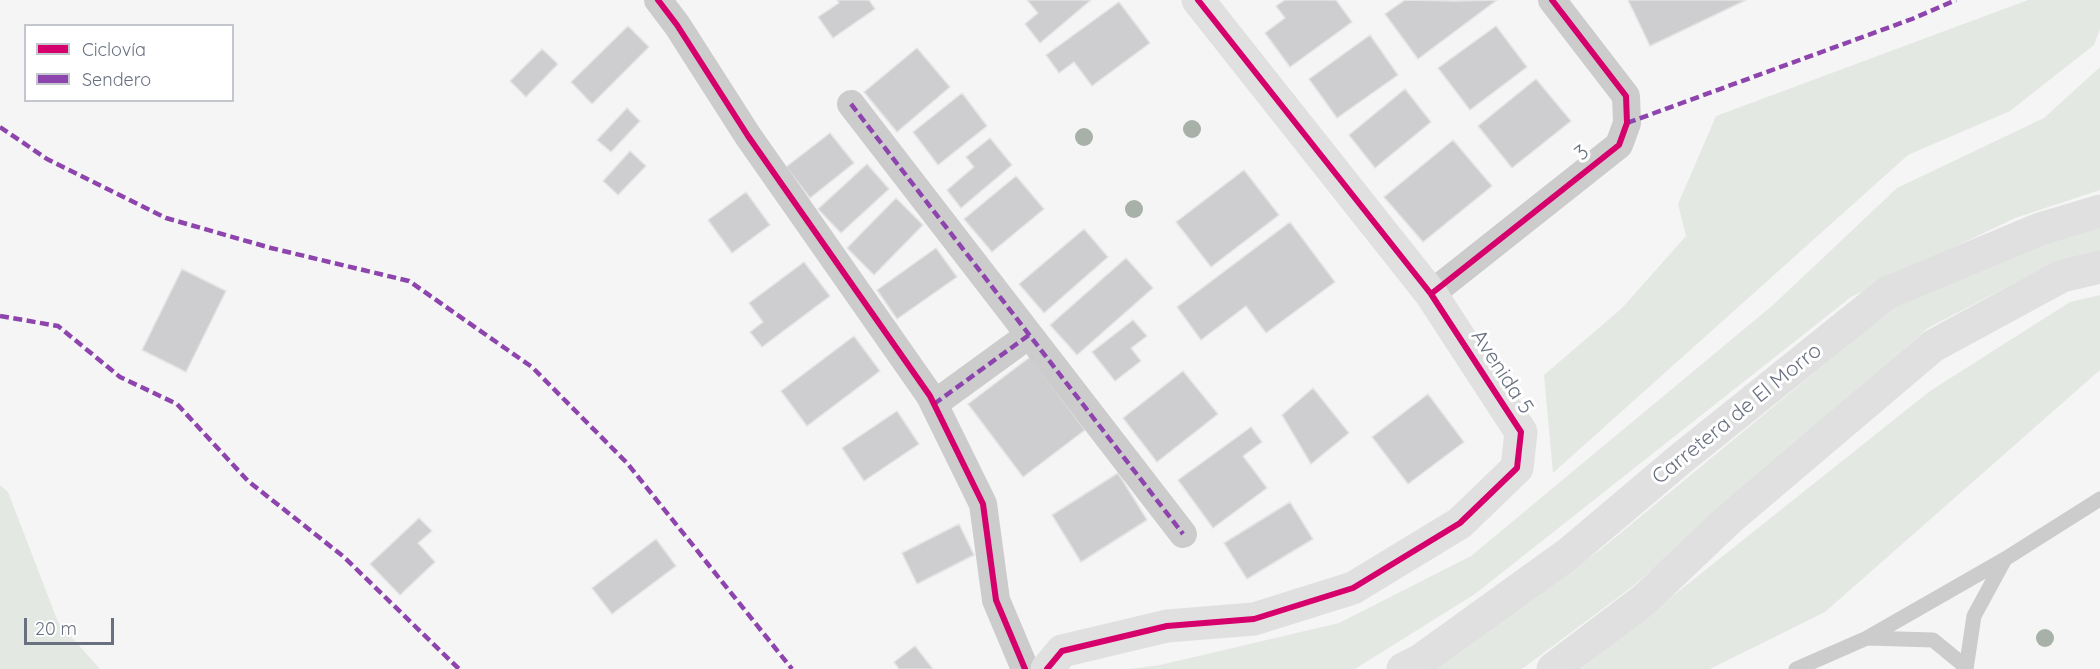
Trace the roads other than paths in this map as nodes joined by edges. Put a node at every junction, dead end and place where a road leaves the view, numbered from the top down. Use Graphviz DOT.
graph roads {
  1 [pos="658,0"];
  2 [pos="1198,0"];
  3 [pos="1552,0"];
  4 [pos="851,104"];
  5 [pos="2100,211"];
  6 [pos="2100,267"];
  7 [pos="1431,294"];
  8 [pos="1029,335"];
  9 [pos="934,404"];
  10 [pos="2100,499"];
  11 [pos="1183,534"];
  12 [pos="2005,559"];
  13 [pos="1867,638"];
  14 [pos="1966,668"];
  15 [pos="1025,669"];
  16 [pos="1047,669"];
  17 [pos="1403,669"];
  18 [pos="1553,669"];
  19 [pos="1796,669"];
  1 -- 9 [label="street"];
  2 -- 7 [label="main road, Avenida 5"];
  3 -- 7 [label="street, 3"];
  4 -- 8 [label="street"];
  5 -- 17 [label="main road, Carretera de El Morro"];
  6 -- 18 [label="main road"];
  7 -- 16 [label="main road, Avenida 5"];
  8 -- 9 [label="street"];
  8 -- 11 [label="street"];
  9 -- 15 [label="street"];
  10 -- 12 [label="lane"];
  12 -- 13 [label="lane"];
  12 -- 14 [label="lane"];
  13 -- 14 [label="lane"];
  13 -- 19 [label="lane"];
}
